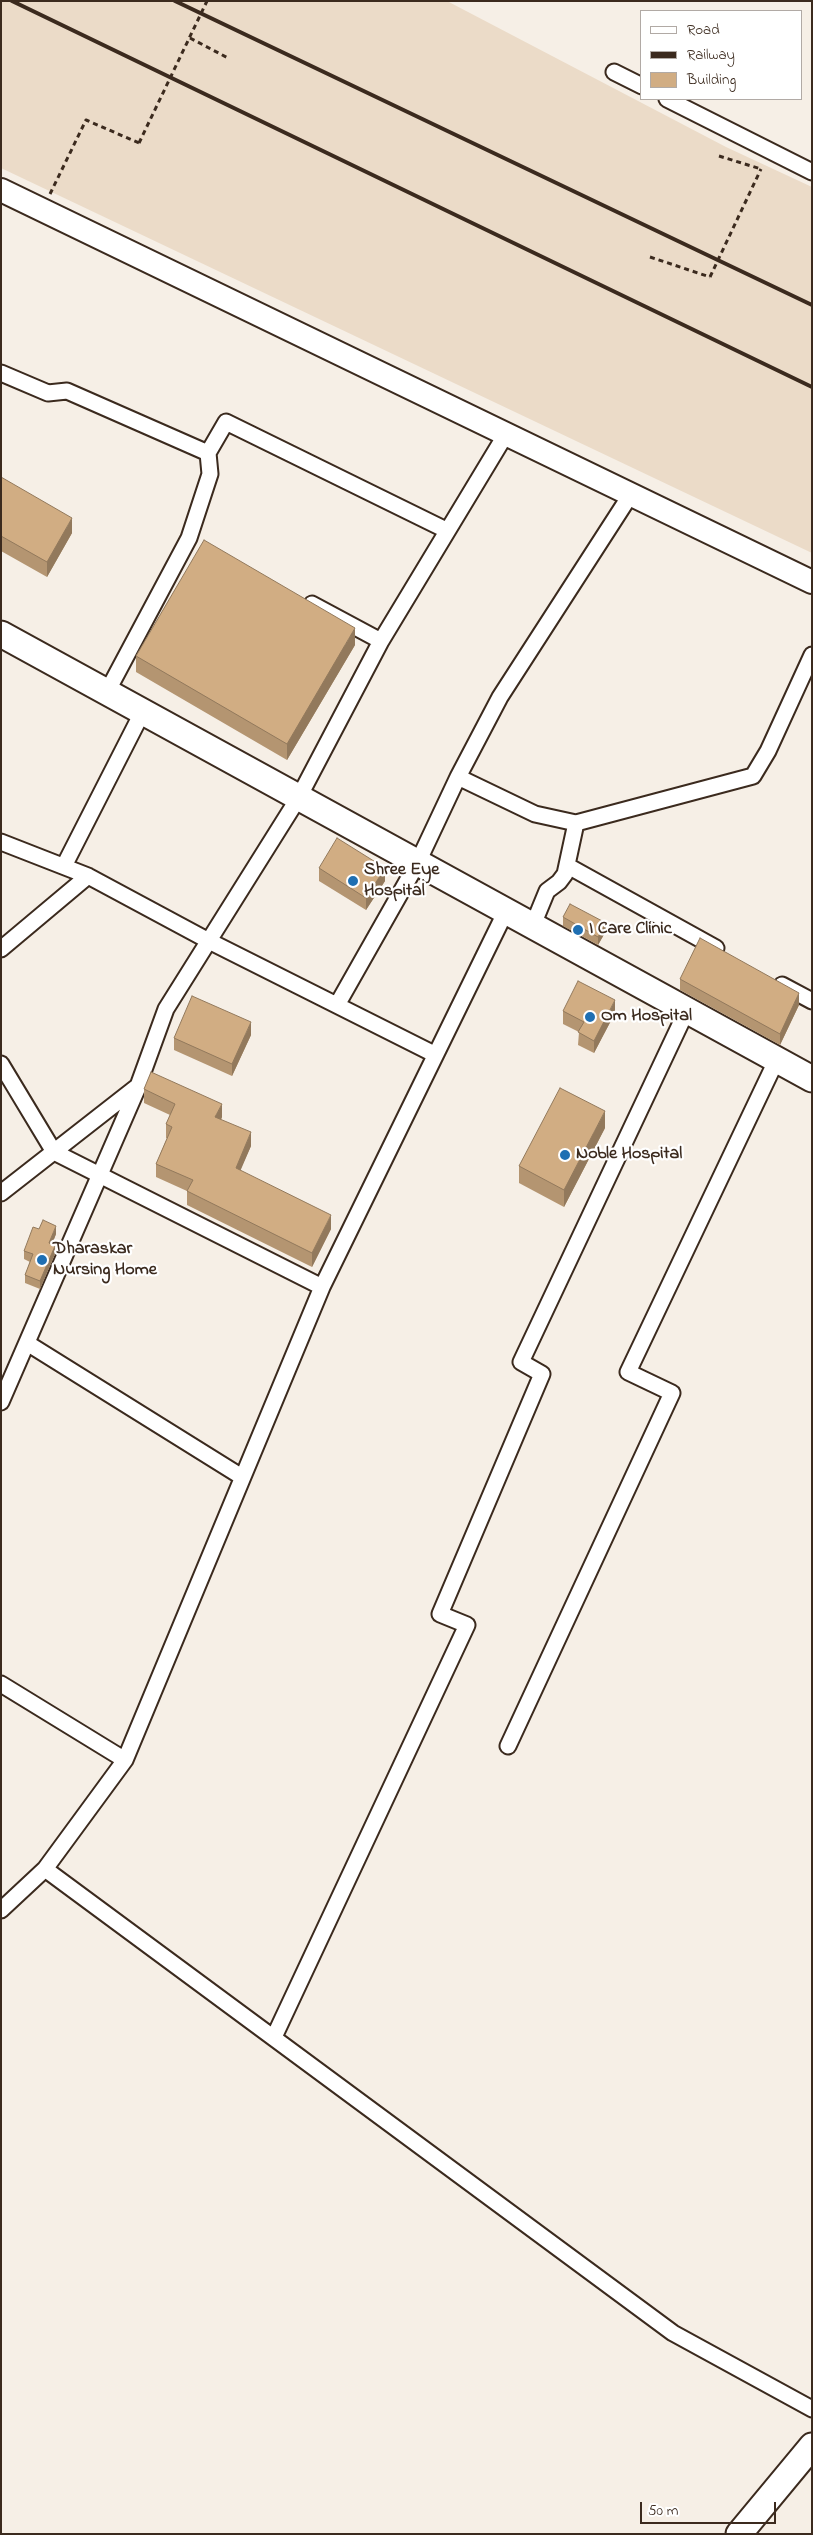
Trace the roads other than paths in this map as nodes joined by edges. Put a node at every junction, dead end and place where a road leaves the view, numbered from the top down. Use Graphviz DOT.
graph roads {
  1 [pos="614,72"];
  2 [pos="640,85"];
  3 [pos="669,100"];
  4 [pos="812,172"];
  5 [pos="1,190"];
  6 [pos="1,373"];
  7 [pos="506,434"];
  8 [pos="208,452"];
  9 [pos="631,494"];
  10 [pos="446,530"];
  11 [pos="189,538"];
  12 [pos="206,548"];
  13 [pos="812,582"];
  14 [pos="302,599"];
  15 [pos="1,634"];
  16 [pos="381,641"];
  17 [pos="812,655"];
  18 [pos="107,692"];
  19 [pos="143,711"];
  20 [pos="458,777"];
  21 [pos="300,798"];
  22 [pos="576,824"];
  23 [pos="1,842"];
  24 [pos="418,862"];
  25 [pos="64,866"];
  26 [pos="568,866"];
  27 [pos="88,876"];
  28 [pos="506,911"];
  29 [pos="533,925"];
  30 [pos="209,941"];
  31 [pos="1,948"];
  32 [pos="733,958"];
  33 [pos="768,977"];
  34 [pos="812,1001"];
  35 [pos="337,1005"];
  36 [pos="687,1010"];
  37 [pos="434,1054"];
  38 [pos="777,1059"];
  39 [pos="1,1064"];
  40 [pos="812,1079"];
  41 [pos="138,1086"];
  42 [pos="54,1152"];
  43 [pos="99,1176"];
  44 [pos="1,1193"];
  45 [pos="322,1287"];
  46 [pos="27,1343"];
  47 [pos="1,1402"];
  48 [pos="242,1477"];
  49 [pos="1,1684"];
  50 [pos="508,1746"];
  51 [pos="125,1760"];
  52 [pos="46,1869"];
  53 [pos="1,1910"];
  54 [pos="274,2037"];
  55 [pos="812,2409"];
  56 [pos="812,2446"];
  57 [pos="739,2534"];
  1 -- 2 [label="street"];
  3 -- 4 [label="street"];
  5 -- 7 [label="street"];
  6 -- 8 [label="street"];
  7 -- 9 [label="street"];
  7 -- 10 [label="street"];
  8 -- 10 [label="street"];
  8 -- 11 [label="street"];
  9 -- 13 [label="street"];
  9 -- 20 [label="street"];
  10 -- 16 [label="street"];
  11 -- 12 [label="street"];
  11 -- 18 [label="street"];
  14 -- 16 [label="street"];
  15 -- 18 [label="main road"];
  16 -- 21 [label="street"];
  17 -- 22 [label="street"];
  18 -- 19 [label="main road"];
  19 -- 21 [label="main road"];
  19 -- 25 [label="street"];
  20 -- 22 [label="street"];
  20 -- 24 [label="street"];
  21 -- 24 [label="main road"];
  21 -- 30 [label="street"];
  22 -- 26 [label="street"];
  23 -- 25 [label="street"];
  24 -- 28 [label="main road"];
  24 -- 35 [label="street"];
  25 -- 27 [label="street"];
  26 -- 29 [label="street"];
  26 -- 32 [label="street"];
  27 -- 30 [label="street"];
  27 -- 31 [label="street"];
  28 -- 29 [label="main road"];
  28 -- 37 [label="street"];
  29 -- 36 [label="main road"];
  30 -- 35 [label="street"];
  30 -- 41 [label="street"];
  33 -- 34 [label="street"];
  35 -- 37 [label="street"];
  36 -- 38 [label="main road"];
  36 -- 54 [label="street"];
  37 -- 45 [label="street"];
  38 -- 40 [label="main road"];
  38 -- 50 [label="street"];
  39 -- 42 [label="street"];
  41 -- 42 [label="street"];
  41 -- 43 [label="street"];
  42 -- 43 [label="street"];
  42 -- 44 [label="street"];
  43 -- 45 [label="street"];
  43 -- 46 [label="street"];
  45 -- 48 [label="street"];
  46 -- 47 [label="street"];
  46 -- 48 [label="street"];
  48 -- 51 [label="street"];
  49 -- 51 [label="street"];
  51 -- 52 [label="street"];
  52 -- 53 [label="street"];
  52 -- 54 [label="street"];
  54 -- 55 [label="street"];
  56 -- 57 [label="main road"];
}
